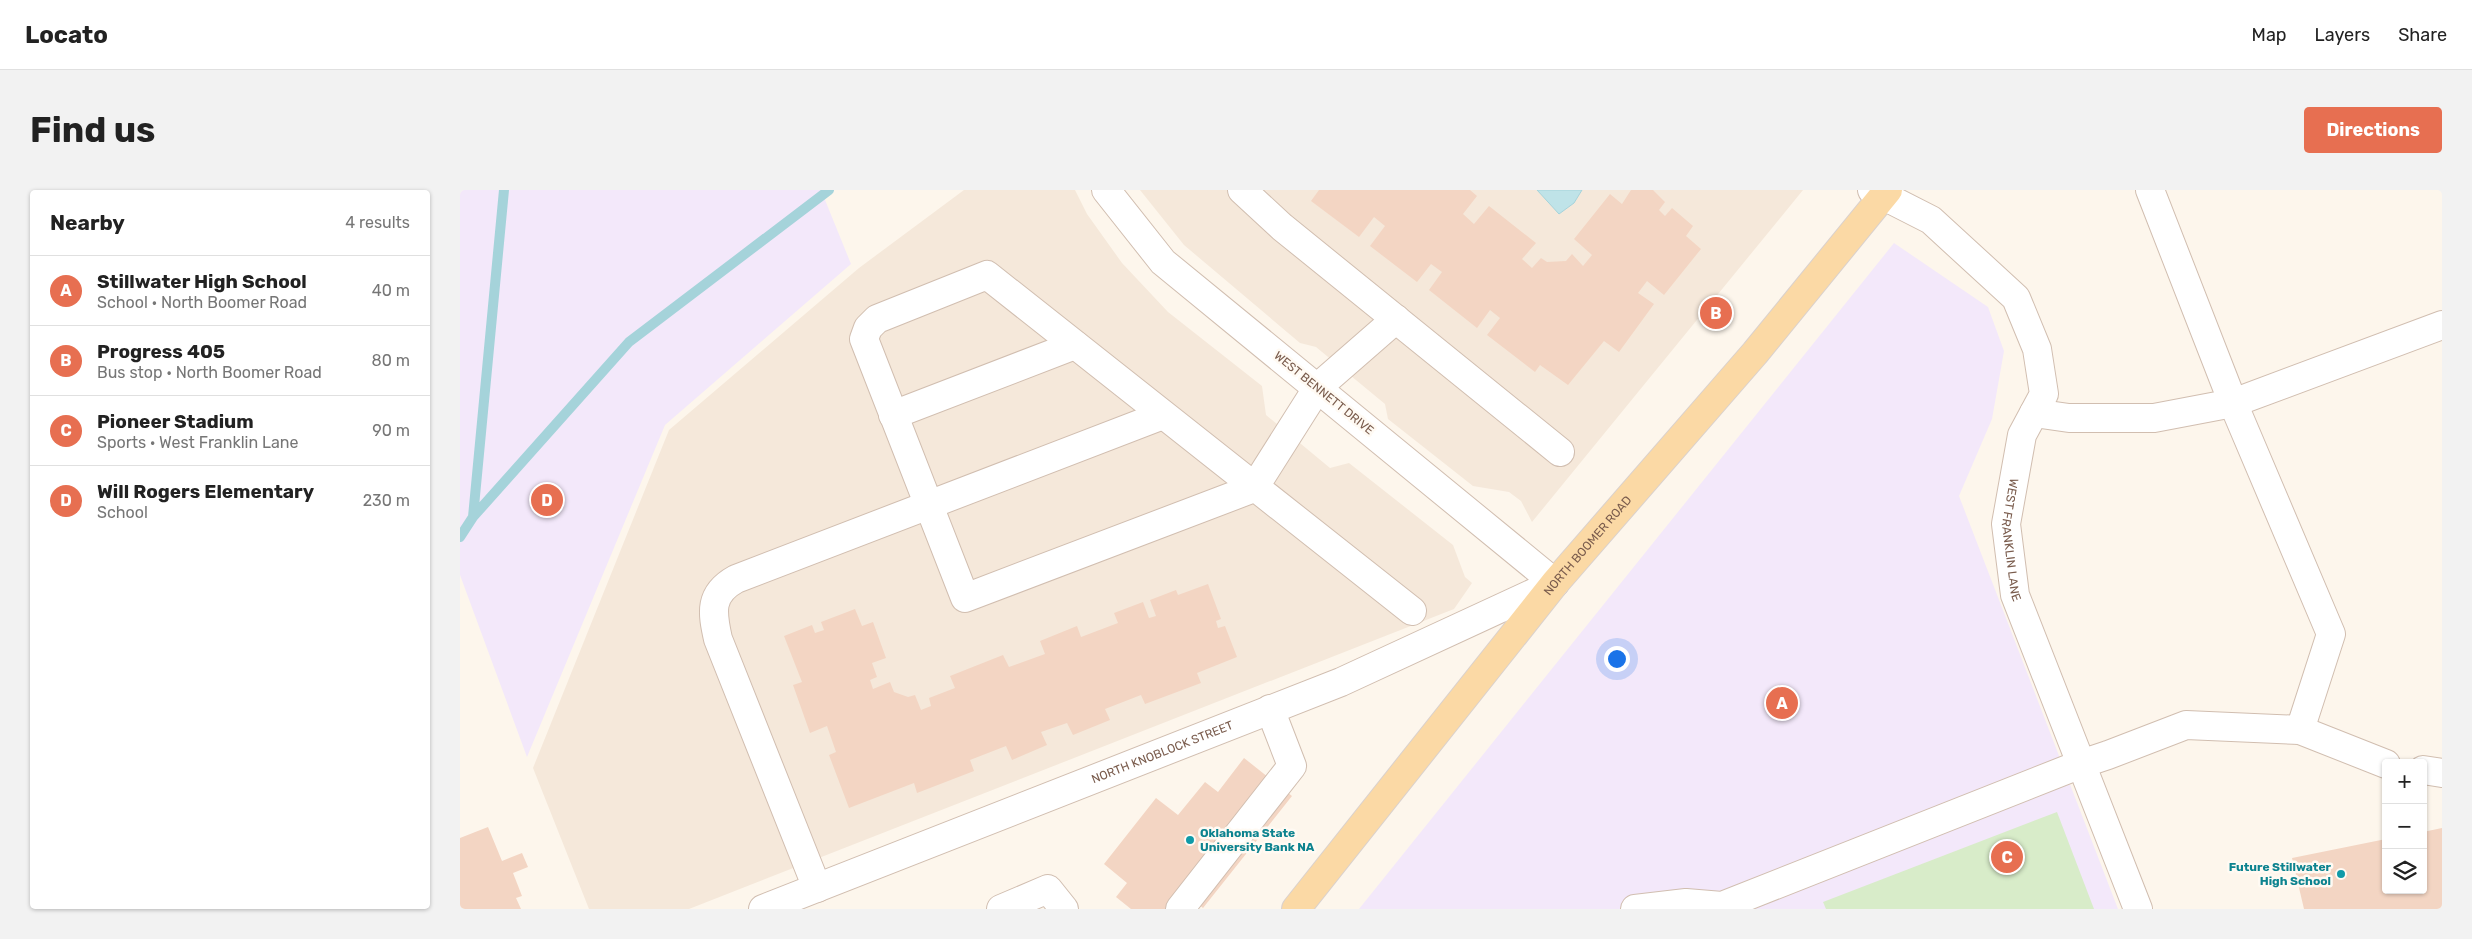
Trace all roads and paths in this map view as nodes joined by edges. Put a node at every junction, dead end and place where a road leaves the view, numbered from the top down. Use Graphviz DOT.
graph roads {
  1 [pos="1106,190"];
  2 [pos="1242,190"];
  3 [pos="2150,190"];
  4 [pos="1881,192"];
  5 [pos="1396,320"];
  6 [pos="2442,325"];
  7 [pos="1075,345"];
  8 [pos="1318,387"];
  9 [pos="2233,403"];
  10 [pos="2034,413"];
  11 [pos="893,415"];
  12 [pos="1163,415"];
  13 [pos="1560,452"];
  14 [pos="1254,488"];
  15 [pos="928,505"];
  16 [pos="1555,584"];
  17 [pos="1412,611"];
  18 [pos="1270,709"];
  19 [pos="2300,730"];
  20 [pos="2382,762"];
  21 [pos="2081,764"];
  22 [pos="2427,771"];
  23 [pos="2442,773"];
  24 [pos="817,888"];
  25 [pos="763,909"];
  26 [pos="1001,909"];
  27 [pos="1064,909"];
  28 [pos="1180,909"];
  29 [pos="1296,909"];
  30 [pos="1635,909"];
  31 [pos="2138,909"];
  1 -- 8 [label="street, WEST BENNETT DRIVE"];
  2 -- 5 [label="street"];
  3 -- 9 [label="street"];
  4 -- 10 [label="street, WEST FRANKLIN LANE"];
  4 -- 16 [label="main road, NORTH BOOMER ROAD"];
  5 -- 8 [label="street"];
  5 -- 13 [label="street"];
  6 -- 9 [label="street"];
  7 -- 11 [label="street"];
  7 -- 11 [label="street"];
  7 -- 12 [label="street"];
  8 -- 14 [label="street"];
  8 -- 16 [label="street, WEST BENNETT DRIVE"];
  9 -- 10 [label="street"];
  9 -- 19 [label="street"];
  10 -- 21 [label="street, WEST FRANKLIN LANE"];
  11 -- 15 [label="street"];
  12 -- 14 [label="street"];
  12 -- 15 [label="street"];
  14 -- 15 [label="street"];
  14 -- 17 [label="street"];
  15 -- 24 [label="street"];
  16 -- 18 [label="street, NORTH KNOBLOCK STREET"];
  16 -- 29 [label="main road, NORTH BOOMER ROAD"];
  18 -- 24 [label="street, NORTH KNOBLOCK STREET"];
  18 -- 28 [label="street"];
  19 -- 20 [label="street"];
  19 -- 21 [label="street"];
  21 -- 30 [label="street"];
  21 -- 31 [label="street, WEST FRANKLIN LANE"];
  22 -- 23 [label="street"];
  24 -- 25 [label="street, NORTH KNOBLOCK STREET"];
  26 -- 27 [label="street"];
}
